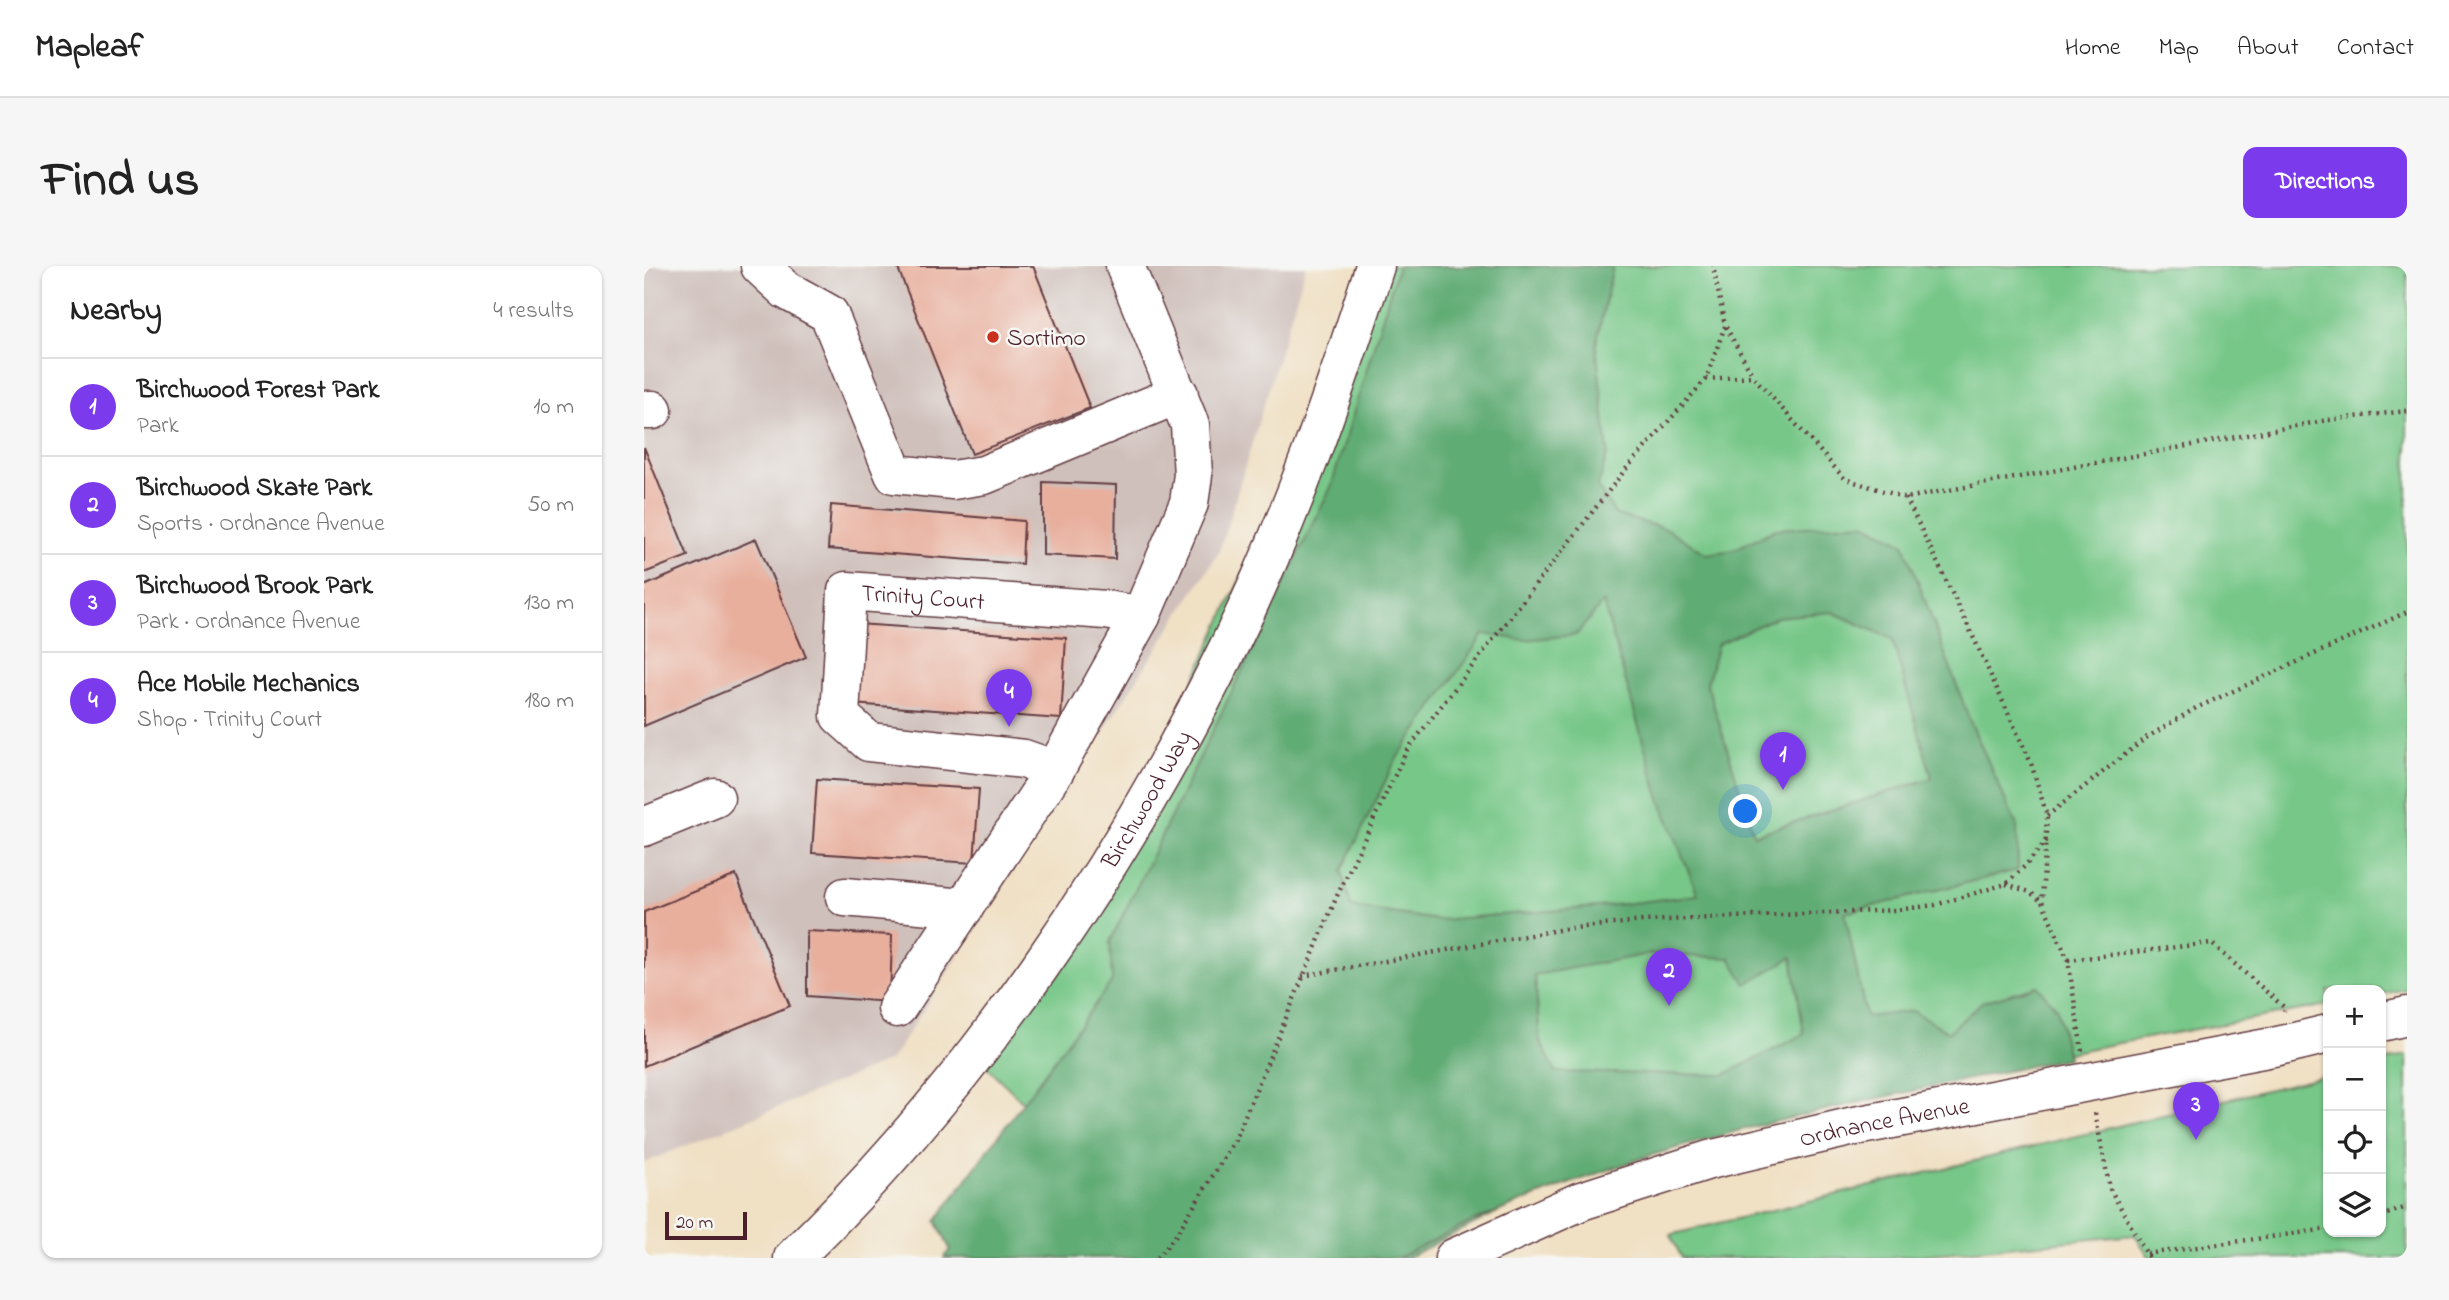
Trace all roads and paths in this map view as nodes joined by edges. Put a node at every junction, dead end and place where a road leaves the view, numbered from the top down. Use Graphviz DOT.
graph roads {
  1 [pos="760,266"];
  2 [pos="1125,266"];
  3 [pos="1375,266"];
  4 [pos="1713,266"];
  5 [pos="1725,326"];
  6 [pos="1753,376"];
  7 [pos="1706,379"];
  8 [pos="1179,394"];
  9 [pos="2407,411"];
  10 [pos="1906,498"];
  11 [pos="2407,612"];
  12 [pos="1141,616"];
  13 [pos="1055,770"];
  14 [pos="715,797"];
  15 [pos="2047,816"];
  16 [pos="644,827"];
  17 [pos="2046,840"];
  18 [pos="2006,884"];
  19 [pos="845,897"];
  20 [pos="2042,901"];
  21 [pos="964,908"];
  22 [pos="2068,960"];
  23 [pos="1303,976"];
  24 [pos="897,1008"];
  25 [pos="2407,1016"];
  26 [pos="2386,1021"];
  27 [pos="2323,1035"];
  28 [pos="2278,1046"];
  29 [pos="2083,1055"];
  30 [pos="2095,1113"];
  31 [pos="2407,1207"];
  32 [pos="2386,1214"];
  33 [pos="2323,1230"];
  34 [pos="2148,1256"];
  35 [pos="793,1258"];
  36 [pos="1157,1258"];
  37 [pos="1454,1258"];
  1 -- 8 [label="street"];
  2 -- 8 [label="street"];
  3 -- 35 [label="street, Birchwood Way"];
  4 -- 5 [label="path"];
  5 -- 6 [label="path"];
  5 -- 7 [label="path"];
  6 -- 7 [label="path"];
  6 -- 10 [label="path"];
  7 -- 23 [label="path"];
  8 -- 12 [label="street"];
  9 -- 10 [label="path"];
  10 -- 15 [label="path"];
  11 -- 15 [label="path"];
  12 -- 13 [label="street"];
  12 -- 13 [label="street, Trinity Court"];
  13 -- 21 [label="street"];
  14 -- 16 [label="street"];
  15 -- 17 [label="path"];
  17 -- 18 [label="path"];
  17 -- 20 [label="path"];
  18 -- 20 [label="path"];
  18 -- 23 [label="path"];
  19 -- 21 [label="street"];
  20 -- 22 [label="path"];
  21 -- 24 [label="street"];
  22 -- 28 [label="path"];
  22 -- 29 [label="path"];
  23 -- 36 [label="path"];
  25 -- 26 [label="street"];
  27 -- 28 [label="street, Ordnance Avenue"];
  28 -- 37 [label="street, Ordnance Avenue"];
  30 -- 34 [label="path"];
  31 -- 32 [label="path"];
  33 -- 34 [label="path"];
}
